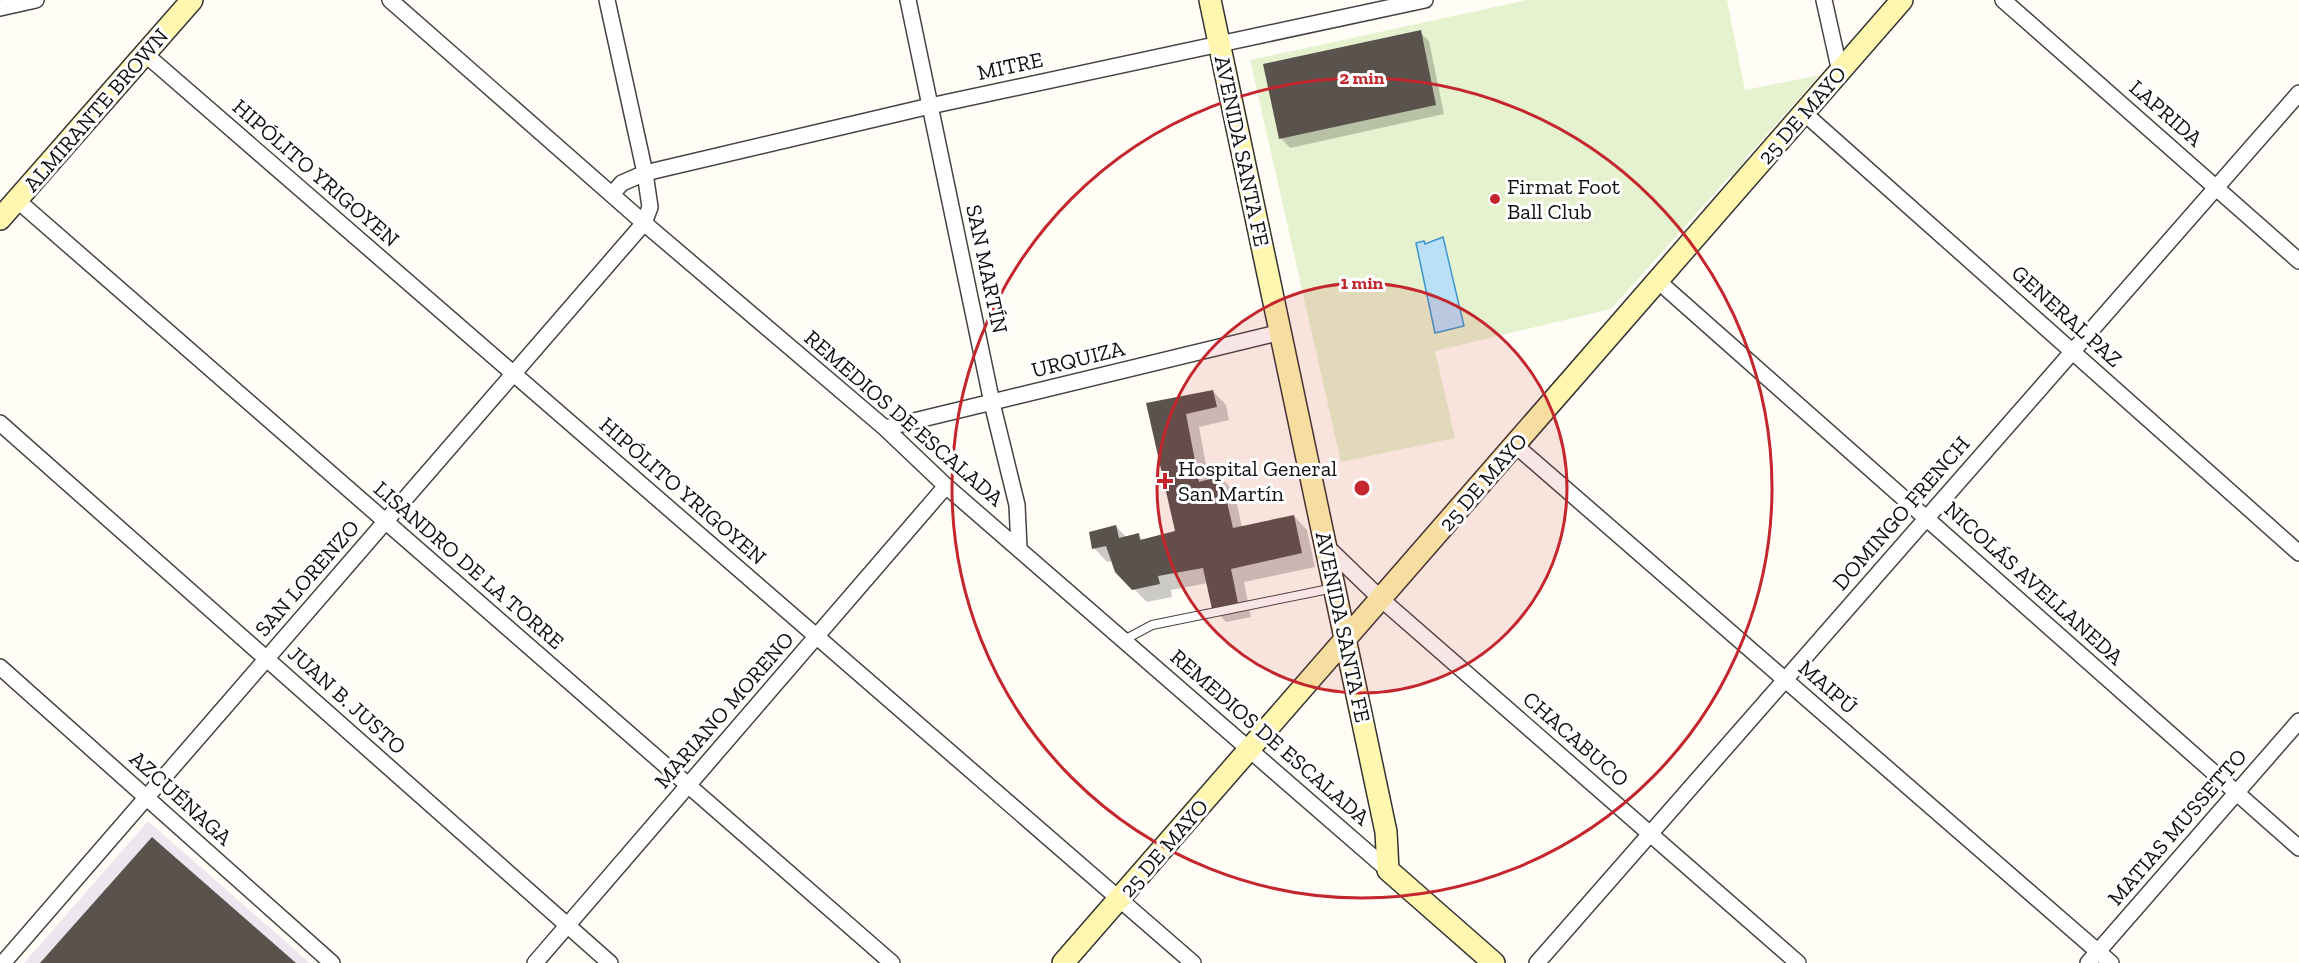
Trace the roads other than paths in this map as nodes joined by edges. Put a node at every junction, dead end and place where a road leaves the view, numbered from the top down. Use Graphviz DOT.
graph roads {
  1 [pos="36,0"];
  2 [pos="192,0"];
  3 [pos="390,0"];
  4 [pos="607,0"];
  5 [pos="908,0"];
  6 [pos="1210,0"];
  7 [pos="1425,0"];
  8 [pos="1824,0"];
  9 [pos="1902,0"];
  10 [pos="2004,0"];
  11 [pos="0,8"];
  12 [pos="1219,44"];
  13 [pos="145,54"];
  14 [pos="1840,72"];
  15 [pos="2299,93"];
  16 [pos="930,106"];
  17 [pos="1804,112"];
  18 [pos="645,173"];
  19 [pos="2216,188"];
  20 [pos="612,194"];
  21 [pos="17,200"];
  22 [pos="0,219"];
  23 [pos="644,223"];
  24 [pos="2299,261"];
  25 [pos="1658,281"];
  26 [pos="1281,332"];
  27 [pos="2073,351"];
  28 [pos="513,374"];
  29 [pos="992,403"];
  30 [pos="0,423"];
  31 [pos="885,428"];
  32 [pos="1515,445"];
  33 [pos="946,486"];
  34 [pos="1926,518"];
  35 [pos="385,521"];
  36 [pos="1326,546"];
  37 [pos="1019,548"];
  38 [pos="2299,553"];
  39 [pos="1335,588"];
  40 [pos="1381,599"];
  41 [pos="816,636"];
  42 [pos="1124,640"];
  43 [pos="1346,640"];
  44 [pos="266,659"];
  45 [pos="0,667"];
  46 [pos="1785,680"];
  47 [pos="2299,721"];
  48 [pos="1250,750"];
  49 [pos="688,785"];
  50 [pos="2236,793"];
  51 [pos="146,798"];
  52 [pos="1650,834"];
  53 [pos="2299,848"];
  54 [pos="1388,870"];
  55 [pos="1119,899"];
  56 [pos="568,926"];
  57 [pos="4,956"];
  58 [pos="2093,957"];
  59 [pos="332,963"];
  60 [pos="536,963"];
  61 [pos="610,963"];
  62 [pos="892,963"];
  63 [pos="1063,963"];
  64 [pos="1192,963"];
  65 [pos="1494,963"];
  66 [pos="1537,963"];
  67 [pos="1798,963"];
  68 [pos="2111,963"];
  1 -- 11 [label="street"];
  2 -- 13 [label="street, ALMIRANTE BROWN"];
  3 -- 20 [label="street, REMEDIOS DE ESCALADA"];
  4 -- 18 [label="street"];
  5 -- 16 [label="street, SAN MARTÍN"];
  6 -- 12 [label="street, AVENIDA SANTA FE"];
  7 -- 12 [label="street, MITRE"];
  8 -- 14 [label="street"];
  9 -- 14 [label="street, 25 DE MAYO"];
  10 -- 19 [label="street, LAPRIDA"];
  12 -- 16 [label="street, MITRE"];
  12 -- 26 [label="street, AVENIDA SANTA FE"];
  13 -- 21 [label="street, ALMIRANTE BROWN"];
  13 -- 28 [label="street, HIPÓLITO YRIGOYEN"];
  14 -- 17 [label="street, 25 DE MAYO"];
  15 -- 19 [label="street, DOMINGO FRENCH"];
  16 -- 18 [label="street, MITRE"];
  16 -- 29 [label="street, SAN MARTÍN"];
  17 -- 25 [label="street, 25 DE MAYO"];
  17 -- 27 [label="street, GENERAL PAZ"];
  18 -- 20 [label="street, MITRE"];
  18 -- 23 [label="street"];
  19 -- 24 [label="street, LAPRIDA"];
  19 -- 27 [label="street, DOMINGO FRENCH"];
  20 -- 23 [label="street, REMEDIOS DE ESCALADA"];
  21 -- 22 [label="street, ALMIRANTE BROWN"];
  21 -- 35 [label="street, LISANDRO DE LA TORRE"];
  23 -- 28 [label="street, SAN LORENZO"];
  23 -- 31 [label="street, REMEDIOS DE ESCALADA"];
  25 -- 32 [label="street, 25 DE MAYO"];
  25 -- 34 [label="street, NICOLÁS AVELLANEDA"];
  26 -- 29 [label="street, URQUIZA"];
  26 -- 36 [label="street, AVENIDA SANTA FE"];
  27 -- 34 [label="street, DOMINGO FRENCH"];
  27 -- 38 [label="street, GENERAL PAZ"];
  28 -- 35 [label="street, SAN LORENZO"];
  28 -- 41 [label="street, HIPÓLITO YRIGOYEN"];
  29 -- 31 [label="street, URQUIZA"];
  29 -- 37 [label="street, SAN MARTÍN"];
  30 -- 44 [label="street, JUAN B. JUSTO"];
  31 -- 33 [label="street, REMEDIOS DE ESCALADA"];
  32 -- 40 [label="street, 25 DE MAYO"];
  32 -- 46 [label="street, MAIPÚ"];
  33 -- 37 [label="street, REMEDIOS DE ESCALADA"];
  33 -- 41 [label="street, MARIANO MORENO"];
  34 -- 46 [label="street, DOMINGO FRENCH"];
  34 -- 50 [label="street, NICOLÁS AVELLANEDA"];
  35 -- 44 [label="street, SAN LORENZO"];
  35 -- 49 [label="street, LISANDRO DE LA TORRE"];
  36 -- 39 [label="street, AVENIDA SANTA FE"];
  36 -- 40 [label="street, CHACABUCO"];
  37 -- 42 [label="street, REMEDIOS DE ESCALADA"];
  39 -- 42 [label="lane"];
  39 -- 43 [label="street, AVENIDA SANTA FE"];
  40 -- 43 [label="street, 25 DE MAYO"];
  40 -- 52 [label="street, CHACABUCO"];
  41 -- 49 [label="street, MARIANO MORENO"];
  41 -- 55 [label="street, HIPÓLITO YRIGOYEN"];
  42 -- 48 [label="street, REMEDIOS DE ESCALADA"];
  43 -- 48 [label="street, 25 DE MAYO"];
  43 -- 54 [label="street, AVENIDA SANTA FE"];
  44 -- 51 [label="street, SAN LORENZO"];
  44 -- 56 [label="street, JUAN B. JUSTO"];
  45 -- 51 [label="street, AZCUÉNAGA"];
  46 -- 52 [label="street, DOMINGO FRENCH"];
  46 -- 58 [label="street, MAIPÚ"];
  47 -- 50 [label="street, MATIAS MUSSETTO"];
  48 -- 54 [label="street, REMEDIOS DE ESCALADA"];
  48 -- 55 [label="street, 25 DE MAYO"];
  49 -- 56 [label="street, MARIANO MORENO"];
  49 -- 62 [label="street, LISANDRO DE LA TORRE"];
  50 -- 53 [label="street, NICOLÁS AVELLANEDA"];
  50 -- 58 [label="street, MATIAS MUSSETTO"];
  51 -- 57 [label="street, SAN LORENZO"];
  51 -- 59 [label="street, AZCUÉNAGA"];
  52 -- 66 [label="street, DOMINGO FRENCH"];
  52 -- 67 [label="street, CHACABUCO"];
  54 -- 65 [label="street"];
  55 -- 63 [label="street, 25 DE MAYO"];
  55 -- 64 [label="street, HIPÓLITO YRIGOYEN"];
  56 -- 60 [label="street, MARIANO MORENO"];
  56 -- 61 [label="street, JUAN B. JUSTO"];
  58 -- 68 [label="street, MAIPÚ"];
}
